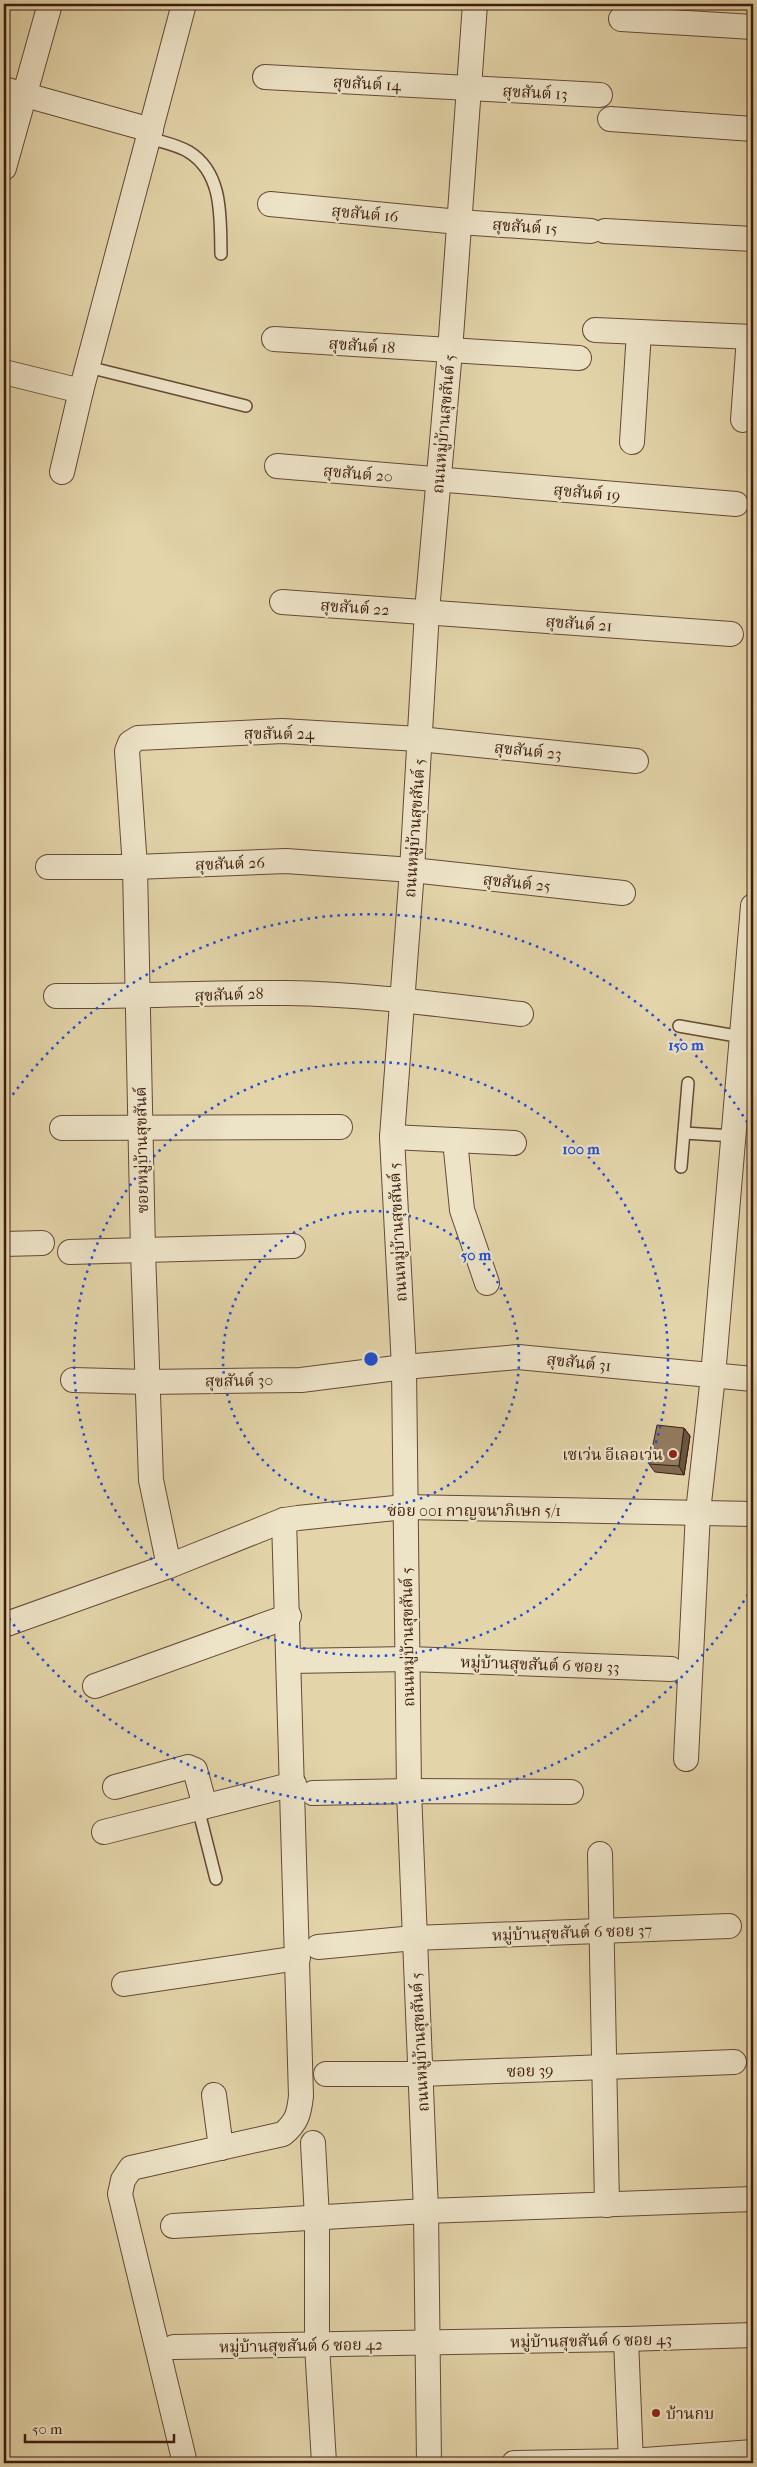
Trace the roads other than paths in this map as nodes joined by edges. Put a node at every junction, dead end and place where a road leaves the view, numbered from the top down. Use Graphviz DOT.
graph roads {
  1 [pos="50,4"];
  2 [pos="184,4"];
  3 [pos="475,4"];
  4 [pos="621,19"];
  5 [pos="753,27"];
  6 [pos="265,77"];
  7 [pos="470,89"];
  8 [pos="14,92"];
  9 [pos="600,95"];
  10 [pos="610,119"];
  11 [pos="753,129"];
  12 [pos="150,134"];
  13 [pos="4,168"];
  14 [pos="270,204"];
  15 [pos="459,222"];
  16 [pos="753,239"];
  17 [pos="221,254"];
  18 [pos="595,330"];
  19 [pos="639,332"];
  20 [pos="751,337"];
  21 [pos="274,339"];
  22 [pos="450,351"];
  23 [pos="579,358"];
  24 [pos="88,367"];
  25 [pos="4,372"];
  26 [pos="80,391"];
  27 [pos="246,406"];
  28 [pos="743,420"];
  29 [pos="632,442"];
  30 [pos="277,466"];
  31 [pos="62,472"];
  32 [pos="439,480"];
  33 [pos="736,504"];
  34 [pos="282,602"];
  35 [pos="427,611"];
  36 [pos="730,634"];
  37 [pos="138,738"];
  38 [pos="419,739"];
  39 [pos="636,761"];
  40 [pos="48,867"];
  41 [pos="135,867"];
  42 [pos="412,870"];
  43 [pos="623,893"];
  44 [pos="753,906"];
  45 [pos="56,996"];
  46 [pos="138,997"];
  47 [pos="401,1001"];
  48 [pos="521,1014"];
  49 [pos="680,1026"];
  50 [pos="742,1037"];
  51 [pos="688,1083"];
  52 [pos="141,1127"];
  53 [pos="340,1127"];
  54 [pos="62,1128"];
  55 [pos="684,1133"];
  56 [pos="734,1136"];
  57 [pos="392,1137"];
  58 [pos="455,1140"];
  59 [pos="514,1143"];
  60 [pos="681,1167"];
  61 [pos="42,1242"];
  62 [pos="4,1244"];
  63 [pos="293,1246"];
  64 [pos="143,1251"];
  65 [pos="70,1252"];
  66 [pos="487,1283"];
  67 [pos="404,1367"];
  68 [pos="713,1376"];
  69 [pos="753,1379"];
  70 [pos="73,1380"];
  71 [pos="147,1382"];
  72 [pos="404,1506"];
  73 [pos="698,1512"];
  74 [pos="753,1514"];
  75 [pos="284,1520"];
  76 [pos="169,1566"];
  77 [pos="289,1616"];
  78 [pos="4,1625"];
  79 [pos="409,1659"];
  80 [pos="290,1661"];
  81 [pos="670,1668"];
  82 [pos="95,1686"];
  83 [pos="686,1759"];
  84 [pos="115,1787"];
  85 [pos="303,1788"];
  86 [pos="409,1791"];
  87 [pos="571,1792"];
  88 [pos="201,1807"];
  89 [pos="104,1832"];
  90 [pos="600,1854"];
  91 [pos="216,1878"];
  92 [pos="730,1926"];
  93 [pos="603,1930"];
  94 [pos="414,1938"];
  95 [pos="308,1952"];
  96 [pos="124,1984"];
  97 [pos="734,2062"];
  98 [pos="603,2068"];
  99 [pos="326,2074"];
  100 [pos="420,2074"];
  101 [pos="214,2095"];
  102 [pos="313,2143"];
  103 [pos="221,2148"];
  104 [pos="753,2199"];
  105 [pos="607,2205"];
  106 [pos="426,2211"];
  107 [pos="317,2218"];
  108 [pos="173,2226"];
  109 [pos="753,2335"];
  110 [pos="626,2339"];
  111 [pos="428,2343"];
  112 [pos="317,2345"];
  113 [pos="174,2347"];
  114 [pos="753,2452"];
  115 [pos="631,2462"];
  116 [pos="186,2463"];
  117 [pos="324,2463"];
  118 [pos="429,2463"];
  119 [pos="514,2463"];
  1 -- 8 [label="street"];
  2 -- 12 [label="street"];
  3 -- 7 [label="street, ถนนหมู่บ้านสุขสันต์ 5"];
  4 -- 5 [label="street"];
  6 -- 7 [label="street, สุขสันต์ 14"];
  7 -- 9 [label="street, สุขสันต์ 13"];
  7 -- 15 [label="street, ถนนหมู่บ้านสุขสันต์ 5"];
  8 -- 12 [label="street"];
  8 -- 13 [label="street"];
  10 -- 11 [label="street"];
  12 -- 17 [label="lane"];
  12 -- 24 [label="street"];
  14 -- 15 [label="street, สุขสันต์ 16"];
  15 -- 16 [label="street, สุขสันต์ 15"];
  15 -- 22 [label="street, ถนนหมู่บ้านสุขสันต์ 5"];
  18 -- 19 [label="street"];
  19 -- 20 [label="street"];
  19 -- 29 [label="street"];
  20 -- 28 [label="street"];
  21 -- 22 [label="street, สุขสันต์ 18"];
  22 -- 23 [label="street, สุขสันต์ 18"];
  22 -- 32 [label="street, ถนนหมู่บ้านสุขสันต์ 5"];
  24 -- 26 [label="street"];
  24 -- 27 [label="lane"];
  25 -- 26 [label="street"];
  26 -- 31 [label="street"];
  30 -- 32 [label="street, สุขสันต์ 20"];
  32 -- 33 [label="street, สุขสันต์ 19"];
  32 -- 35 [label="street, ถนนหมู่บ้านสุขสันต์ 5"];
  34 -- 35 [label="street, สุขสันต์ 22"];
  35 -- 36 [label="street, สุขสันต์ 21"];
  35 -- 38 [label="street, ถนนหมู่บ้านสุขสันต์ 5"];
  37 -- 38 [label="street, สุขสันต์ 24"];
  37 -- 41 [label="street, ซอยหมู่บ้านสุขสันต์"];
  38 -- 39 [label="street, สุขสันต์ 23"];
  38 -- 42 [label="street, ถนนหมู่บ้านสุขสันต์ 5"];
  40 -- 41 [label="street, สุขสันต์ 26"];
  41 -- 42 [label="street, สุขสันต์ 26"];
  41 -- 46 [label="street, ซอยหมู่บ้านสุขสันต์"];
  42 -- 43 [label="street, สุขสันต์ 25"];
  42 -- 47 [label="street, ถนนหมู่บ้านสุขสันต์ 5"];
  44 -- 50 [label="street"];
  45 -- 46 [label="street, สุขสันต์ 28"];
  46 -- 47 [label="street, สุขสันต์ 28"];
  46 -- 52 [label="street, ซอยหมู่บ้านสุขสันต์"];
  47 -- 48 [label="street, สุขสันต์ 28"];
  47 -- 57 [label="street, ถนนหมู่บ้านสุขสันต์ 5"];
  49 -- 50 [label="lane"];
  50 -- 56 [label="street"];
  51 -- 55 [label="lane"];
  52 -- 53 [label="street"];
  52 -- 54 [label="street"];
  52 -- 64 [label="street, ซอยหมู่บ้านสุขสันต์"];
  55 -- 56 [label="lane"];
  55 -- 60 [label="lane"];
  56 -- 68 [label="street"];
  57 -- 58 [label="street"];
  57 -- 67 [label="street, ถนนหมู่บ้านสุขสันต์ 5"];
  58 -- 59 [label="street"];
  58 -- 66 [label="street"];
  61 -- 62 [label="street"];
  63 -- 64 [label="street"];
  64 -- 65 [label="street"];
  64 -- 71 [label="street, ซอยหมู่บ้านสุขสันต์"];
  67 -- 68 [label="street, สุขสันต์ 31"];
  67 -- 71 [label="street, สุขสันต์ 30"];
  67 -- 72 [label="street, ถนนหมู่บ้านสุขสันต์ 5"];
  68 -- 69 [label="street, สุขสันต์ 31"];
  68 -- 73 [label="street"];
  70 -- 71 [label="street, สุขสันต์ 30"];
  71 -- 76 [label="street, ซอยหมู่บ้านสุขสันต์"];
  72 -- 73 [label="street, ซอย 001 กาญจนาภิเษก 5/1"];
  72 -- 75 [label="street, ซอย 001 กาญจนาภิเษก 5/1"];
  72 -- 79 [label="street, ถนนหมู่บ้านสุขสันต์ 5"];
  73 -- 74 [label="street, ซอย 001 กาญจนาภิเษก 5/1"];
  73 -- 83 [label="street"];
  75 -- 76 [label="street, ซอย 001 กาญจนาภิเษก 5/1"];
  75 -- 77 [label="street"];
  76 -- 78 [label="street, ซอย 001 กาญจนาภิเษก 5/1"];
  77 -- 80 [label="street"];
  77 -- 82 [label="street"];
  79 -- 80 [label="street, หมู่บ้านสุขสันต์ 6 ซอย 33"];
  79 -- 81 [label="street, หมู่บ้านสุขสันต์ 6 ซอย 33"];
  79 -- 86 [label="street, ถนนหมู่บ้านสุขสันต์ 5"];
  80 -- 85 [label="street"];
  84 -- 88 [label="street"];
  85 -- 86 [label="street"];
  85 -- 88 [label="street"];
  85 -- 95 [label="street"];
  86 -- 87 [label="street"];
  86 -- 94 [label="street, ถนนหมู่บ้านสุขสันต์ 5"];
  88 -- 89 [label="street"];
  88 -- 91 [label="lane"];
  90 -- 93 [label="street"];
  92 -- 93 [label="street, หมู่บ้านสุขสันต์ 6 ซอย 37"];
  93 -- 94 [label="street, หมู่บ้านสุขสันต์ 6 ซอย 37"];
  93 -- 98 [label="street"];
  94 -- 95 [label="street, หมู่บ้านสุขสันต์ 6 ซอย 37"];
  94 -- 100 [label="street, ถนนหมู่บ้านสุขสันต์ 5"];
  95 -- 96 [label="street, หมู่บ้านสุขสันต์ 6 ซอย 37"];
  95 -- 103 [label="street"];
  97 -- 98 [label="street, ซอย 39"];
  98 -- 100 [label="street, ซอย 39"];
  98 -- 105 [label="street"];
  99 -- 100 [label="street, ซอย 39"];
  100 -- 106 [label="street, ถนนหมู่บ้านสุขสันต์ 5"];
  101 -- 103 [label="street"];
  102 -- 107 [label="street"];
  103 -- 116 [label="street"];
  104 -- 105 [label="street"];
  105 -- 106 [label="street"];
  106 -- 107 [label="street"];
  106 -- 111 [label="street, ถนนหมู่บ้านสุขสันต์ 5"];
  107 -- 108 [label="street"];
  107 -- 112 [label="street"];
  109 -- 110 [label="street, หมู่บ้านสุขสันต์ 6 ซอย 43"];
  110 -- 111 [label="street, หมู่บ้านสุขสันต์ 6 ซอย 43"];
  110 -- 115 [label="street"];
  111 -- 112 [label="street, หมู่บ้านสุขสันต์ 6 ซอย 42"];
  111 -- 118 [label="street, ถนนหมู่บ้านสุขสันต์ 5"];
  112 -- 113 [label="street, หมู่บ้านสุขสันต์ 6 ซอย 42"];
  112 -- 117 [label="street"];
  114 -- 115 [label="street"];
  115 -- 119 [label="street"];
}
